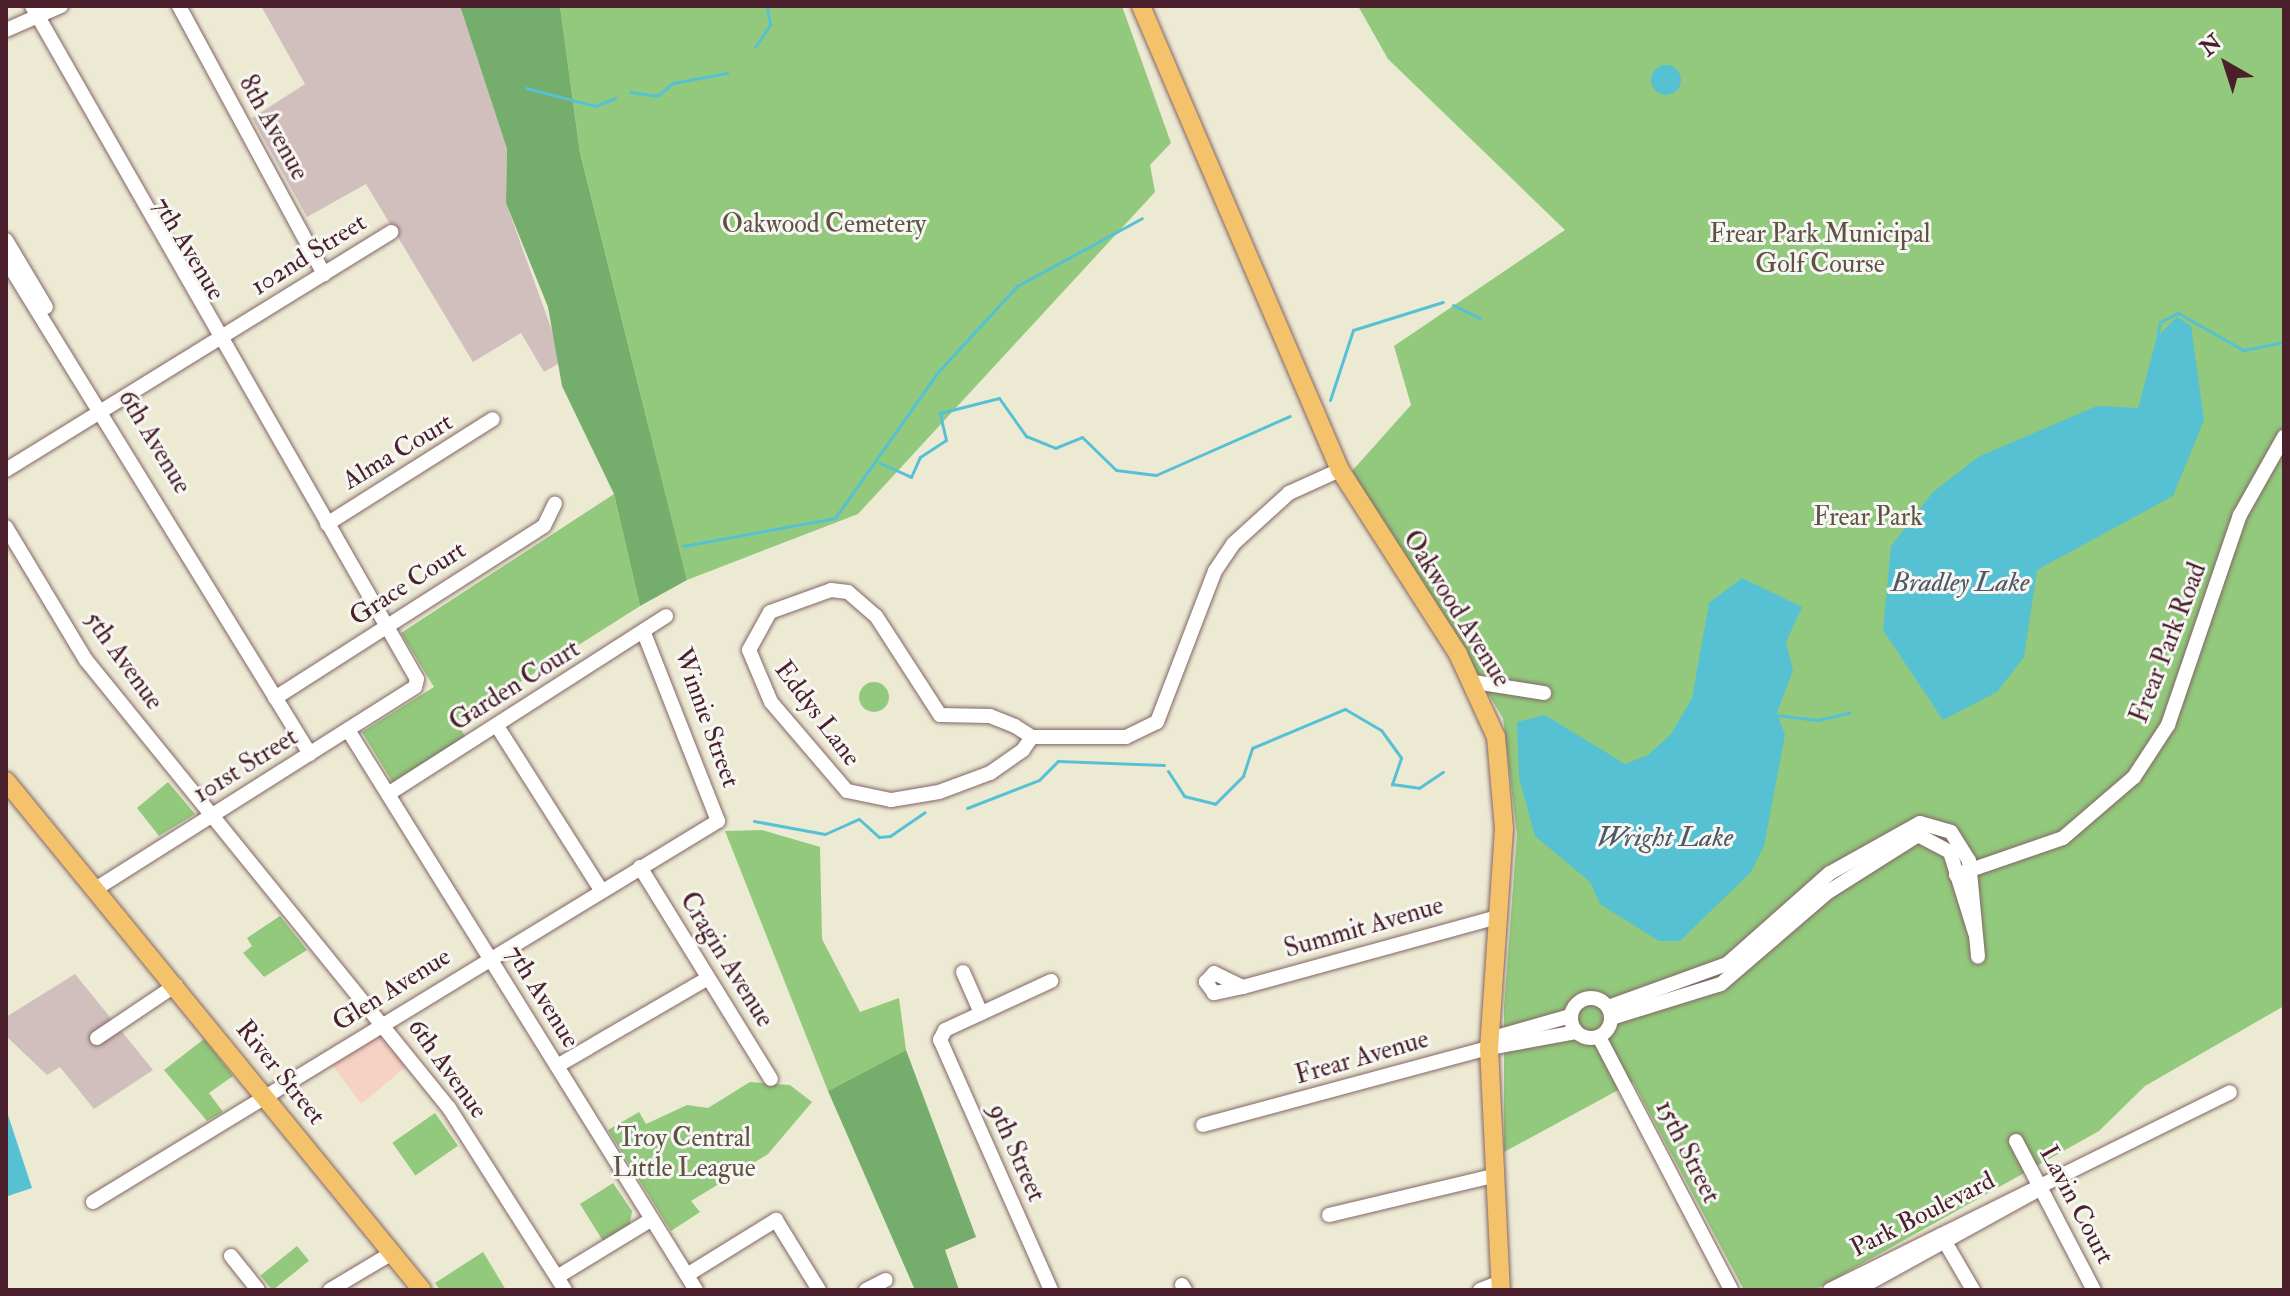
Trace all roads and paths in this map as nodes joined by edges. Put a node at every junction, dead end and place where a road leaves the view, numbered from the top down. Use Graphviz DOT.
graph roads {
  1 [pos="61,6"];
  2 [pos="179,6"];
  3 [pos="1141,6"];
  4 [pos="30,12"];
  5 [pos="6,30"];
  6 [pos="391,232"];
  7 [pos="6,240"];
  8 [pos="6,260"];
  9 [pos="324,274"];
  10 [pos="218,339"];
  11 [pos="102,410"];
  12 [pos="493,419"];
  13 [pos="2284,437"];
  14 [pos="6,470"];
  15 [pos="1340,470"];
  16 [pos="555,503"];
  17 [pos="323,517"];
  18 [pos="6,527"];
  19 [pos="666,616"];
  20 [pos="386,627"];
  21 [pos="644,633"];
  22 [pos="417,679"];
  23 [pos="1474,682"];
  24 [pos="1544,693"];
  25 [pos="275,698"];
  26 [pos="497,726"];
  27 [pos="348,730"];
  28 [pos="1032,737"];
  29 [pos="310,754"];
  30 [pos="6,781"];
  31 [pos="388,794"];
  32 [pos="213,815"];
  33 [pos="718,821"];
  34 [pos="640,867"];
  35 [pos="1971,871"];
  36 [pos="1956,875"];
  37 [pos="96,889"];
  38 [pos="601,890"];
  39 [pos="1498,917"];
  40 [pos="1975,933"];
  41 [pos="489,957"];
  42 [pos="1978,957"];
  43 [pos="963,972"];
  44 [pos="708,978"];
  45 [pos="1051,981"];
  46 [pos="176,985"];
  47 [pos="1243,987"];
  48 [pos="981,1013"];
  49 [pos="1610,1013"];
  50 [pos="1570,1016"];
  51 [pos="383,1023"];
  52 [pos="1576,1032"];
  53 [pos="1599,1037"];
  54 [pos="97,1038"];
  55 [pos="1489,1048"];
  56 [pos="557,1066"];
  57 [pos="771,1079"];
  58 [pos="2230,1092"];
  59 [pos="264,1096"];
  60 [pos="1203,1125"];
  61 [pos="2016,1141"];
  62 [pos="1493,1176"];
  63 [pos="2039,1188"];
  64 [pos="93,1202"];
  65 [pos="1329,1215"];
  66 [pos="652,1219"];
  67 [pos="1943,1238"];
  68 [pos="392,1253"];
  69 [pos="231,1256"];
  70 [pos="687,1275"];
  71 [pos="886,1280"];
  72 [pos="561,1284"];
  73 [pos="1501,1286"];
  74 [pos="1851,1287"];
  75 [pos="258,1290"];
  76 [pos="330,1290"];
  77 [pos="422,1290"];
  78 [pos="696,1290"];
  79 [pos="819,1290"];
  80 [pos="866,1290"];
  81 [pos="1051,1290"];
  82 [pos="1480,1290"];
  83 [pos="1731,1290"];
  84 [pos="1830,1290"];
  85 [pos="1973,1290"];
  86 [pos="2094,1290"];
  1 -- 4 [label="street"];
  2 -- 9 [label="street, 8th Avenue"];
  3 -- 15 [label="main road, Oakwood Avenue"];
  4 -- 5 [label="street"];
  4 -- 10 [label="street, 7th Avenue"];
  6 -- 9 [label="street, 102nd Street"];
  7 -- 11 [label="street, 6th Avenue"];
  8 -- 11 [label="street, 6th Avenue"];
  9 -- 10 [label="street, 102nd Street"];
  10 -- 11 [label="street, 102nd Street"];
  10 -- 17 [label="street, 7th Avenue"];
  11 -- 14 [label="street, 102nd Street"];
  11 -- 25 [label="street, 6th Avenue"];
  12 -- 17 [label="street, Alma Court"];
  13 -- 35 [label="street, Frear Park Road"];
  15 -- 23 [label="main road, Oakwood Avenue"];
  15 -- 28 [label="street, Eddys Lane"];
  16 -- 20 [label="street, Grace Court"];
  17 -- 20 [label="street, 7th Avenue"];
  18 -- 32 [label="street, 5th Avenue"];
  19 -- 21 [label="street, Garden Court"];
  20 -- 22 [label="street, 7th Avenue"];
  20 -- 25 [label="street, Grace Court"];
  21 -- 26 [label="street, Garden Court"];
  21 -- 33 [label="street, Winnie Street"];
  22 -- 27 [label="street, 101st Street"];
  23 -- 24 [label="street"];
  23 -- 39 [label="main road, Oakwood Avenue"];
  25 -- 29 [label="street, 6th Avenue"];
  26 -- 31 [label="street, Garden Court"];
  26 -- 38 [label="street"];
  27 -- 29 [label="street, 101st Street"];
  27 -- 31 [label="street, 7th Avenue"];
  28 -- 28 [label="street, Eddys Lane"];
  29 -- 32 [label="street, 101st Street"];
  30 -- 37 [label="main road, River Street"];
  31 -- 41 [label="street, 7th Avenue"];
  32 -- 37 [label="street, 101st Street"];
  32 -- 51 [label="street, 6th Avenue"];
  33 -- 34 [label="street, Glen Avenue"];
  34 -- 38 [label="street, Glen Avenue"];
  34 -- 44 [label="street, Cragin Avenue"];
  35 -- 36 [label="street, Frear Park Road"];
  35 -- 40 [label="street"];
  35 -- 49 [label="street"];
  36 -- 40 [label="street"];
  36 -- 49 [label="street"];
  37 -- 46 [label="main road, River Street"];
  38 -- 41 [label="street, Glen Avenue"];
  39 -- 47 [label="street, Summit Avenue"];
  39 -- 55 [label="main road, Oakwood Avenue"];
  40 -- 42 [label="street"];
  41 -- 51 [label="street, Glen Avenue"];
  41 -- 56 [label="street, 7th Avenue"];
  43 -- 48 [label="street"];
  44 -- 56 [label="street"];
  44 -- 57 [label="street, Cragin Avenue"];
  45 -- 48 [label="street"];
  46 -- 54 [label="street"];
  46 -- 59 [label="main road, River Street"];
  48 -- 81 [label="street, 9th Street"];
  49 -- 50 [label="street"];
  49 -- 53 [label="street"];
  50 -- 52 [label="street"];
  50 -- 55 [label="street"];
  51 -- 59 [label="street, Glen Avenue"];
  51 -- 72 [label="street, 6th Avenue"];
  52 -- 53 [label="street"];
  52 -- 55 [label="street"];
  53 -- 83 [label="street, 15th Street"];
  55 -- 60 [label="street, Frear Avenue"];
  55 -- 62 [label="main road, Oakwood Avenue"];
  56 -- 66 [label="street, 7th Avenue"];
  58 -- 63 [label="street, Park Boulevard"];
  59 -- 64 [label="street, Glen Avenue"];
  59 -- 68 [label="main road, River Street"];
  61 -- 63 [label="street, Lavin Court"];
  62 -- 65 [label="street"];
  62 -- 73 [label="main road, Oakwood Avenue"];
  63 -- 67 [label="street, Park Boulevard"];
  63 -- 86 [label="street, Lavin Court"];
  66 -- 70 [label="street, 7th Avenue"];
  66 -- 72 [label="street"];
  67 -- 74 [label="street, Park Boulevard"];
  67 -- 85 [label="street"];
  68 -- 76 [label="street"];
  68 -- 77 [label="main road, River Street"];
  69 -- 75 [label="street"];
  70 -- 78 [label="street, 7th Avenue"];
  70 -- 79 [label="street"];
  71 -- 80 [label="street"];
  73 -- 82 [label="street"];
  74 -- 84 [label="street, Park Boulevard"];
}
